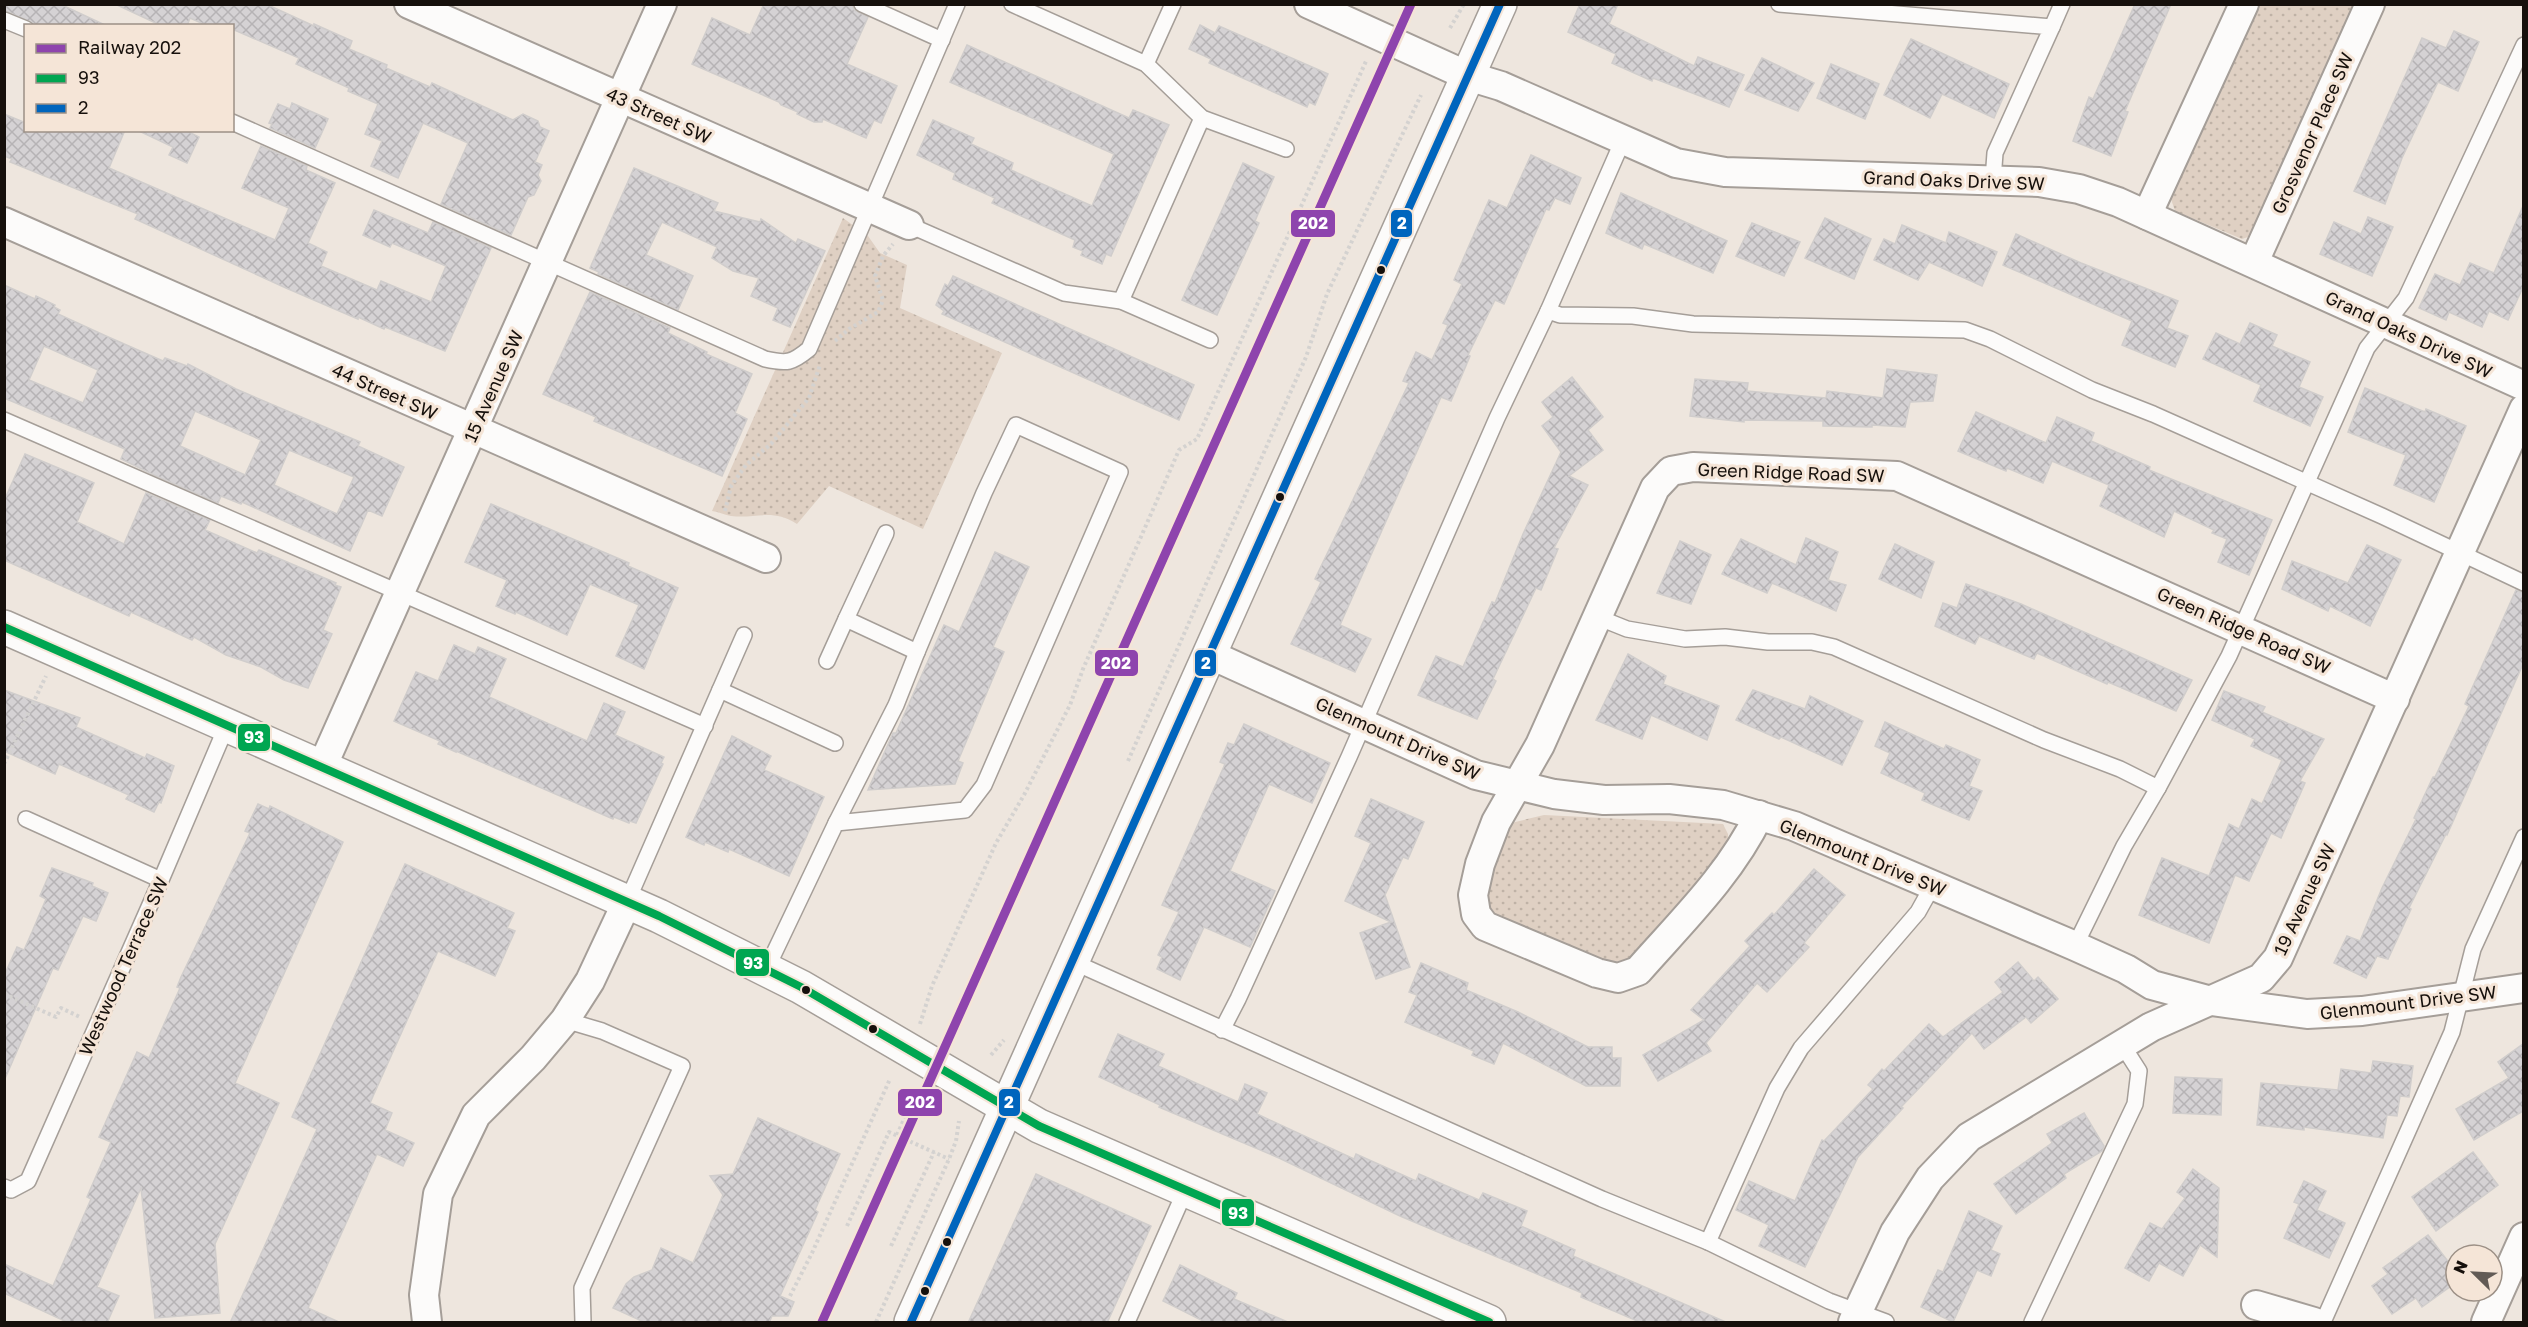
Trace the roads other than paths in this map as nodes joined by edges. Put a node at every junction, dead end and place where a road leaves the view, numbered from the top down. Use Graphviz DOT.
graph roads {
  1 [pos="410,4"];
  2 [pos="662,4"];
  3 [pos="861,4"];
  4 [pos="957,4"];
  5 [pos="1012,4"];
  6 [pos="1173,4"];
  7 [pos="1309,4"];
  8 [pos="1500,4"];
  9 [pos="1779,4"];
  10 [pos="2062,4"];
  11 [pos="2244,4"];
  12 [pos="2370,4"];
  13 [pos="4,20"];
  14 [pos="2052,27"];
  15 [pos="24,28"];
  16 [pos="942,40"];
  17 [pos="2523,45"];
  18 [pos="1146,64"];
  19 [pos="1468,76"];
  20 [pos="620,98"];
  21 [pos="1202,118"];
  22 [pos="234,123"];
  23 [pos="1623,140"];
  24 [pos="1286,149"];
  25 [pos="1992,180"];
  26 [pos="869,207"];
  27 [pos="2147,215"];
  28 [pos="4,222"];
  29 [pos="909,225"];
  30 [pos="548,262"];
  31 [pos="2254,262"];
  32 [pos="1121,301"];
  33 [pos="1548,311"];
  34 [pos="2386,324"];
  35 [pos="1210,340"];
  36 [pos="2523,386"];
  37 [pos="2523,409"];
  38 [pos="4,420"];
  39 [pos="473,430"];
  40 [pos="2305,482"];
  41 [pos="886,533"];
  42 [pos="2460,554"];
  43 [pos="766,558"];
  44 [pos="2523,583"];
  45 [pos="399,595"];
  46 [pos="1597,617"];
  47 [pos="846,619"];
  48 [pos="4,627"];
  49 [pos="2242,628"];
  50 [pos="744,635"];
  51 [pos="917,652"];
  52 [pos="1209,654"];
  53 [pos="827,661"];
  54 [pos="720,690"];
  55 [pos="2395,699"];
  56 [pos="1364,723"];
  57 [pos="226,725"];
  58 [pos="705,726"];
  59 [pos="835,743"];
  60 [pos="322,767"];
  61 [pos="1517,785"];
  62 [pos="2158,788"];
  63 [pos="1759,815"];
  64 [pos="26,819"];
  65 [pos="836,823"];
  66 [pos="2523,837"];
  67 [pos="161,879"];
  68 [pos="1933,885"];
  69 [pos="627,902"];
  70 [pos="2075,946"];
  71 [pos="1071,961"];
  72 [pos="766,969"];
  73 [pos="2523,988"];
  74 [pos="2461,996"];
  75 [pos="2211,1001"];
  76 [pos="565,1020"];
  77 [pos="1222,1030"];
  78 [pos="2123,1046"];
  79 [pos="1006,1106"];
  80 [pos="4,1187"];
  81 [pos="1186,1189"];
  82 [pos="2523,1237"];
  83 [pos="1708,1242"];
  84 [pos="2256,1305"];
  85 [pos="1855,1317"];
  86 [pos="427,1323"];
  87 [pos="583,1323"];
  88 [pos="911,1323"];
  89 [pos="1127,1323"];
  90 [pos="1489,1323"];
  91 [pos="1886,1323"];
  92 [pos="2032,1323"];
  93 [pos="2314,1323"];
  94 [pos="2323,1323"];
  95 [pos="2486,1323"];
  1 -- 20 [label="street, 43 Street SW"];
  2 -- 20 [label="street, 15 Avenue SW"];
  3 -- 16 [label="lane"];
  4 -- 16 [label="lane"];
  5 -- 18 [label="lane"];
  6 -- 18 [label="lane"];
  7 -- 19 [label="street, Grand Oaks Drive SW"];
  8 -- 19 [label="street"];
  9 -- 14 [label="lane"];
  10 -- 14 [label="lane"];
  11 -- 27 [label="street"];
  12 -- 31 [label="street, Grosvenor Place SW"];
  13 -- 15 [label="lane"];
  14 -- 25 [label="lane"];
  16 -- 26 [label="lane"];
  17 -- 34 [label="lane"];
  18 -- 21 [label="lane"];
  19 -- 23 [label="street, Grand Oaks Drive SW"];
  19 -- 52 [label="street"];
  20 -- 26 [label="street, 43 Street SW"];
  20 -- 30 [label="street, 15 Avenue SW"];
  21 -- 24 [label="lane"];
  21 -- 32 [label="lane"];
  22 -- 30 [label="lane"];
  23 -- 25 [label="street, Grand Oaks Drive SW"];
  23 -- 33 [label="lane"];
  25 -- 27 [label="street, Grand Oaks Drive SW"];
  26 -- 29 [label="street, 43 Street SW"];
  26 -- 30 [label="lane"];
  27 -- 31 [label="street, Grand Oaks Drive SW"];
  28 -- 39 [label="street, 44 Street SW"];
  29 -- 32 [label="lane"];
  30 -- 39 [label="street, 15 Avenue SW"];
  31 -- 34 [label="street, Grand Oaks Drive SW"];
  32 -- 35 [label="lane"];
  33 -- 40 [label="lane"];
  33 -- 56 [label="lane"];
  34 -- 36 [label="street, Grand Oaks Drive SW"];
  34 -- 40 [label="lane"];
  37 -- 42 [label="street, 19 Avenue SW"];
  38 -- 45 [label="lane"];
  39 -- 43 [label="street, 44 Street SW"];
  39 -- 45 [label="street, 15 Avenue SW"];
  40 -- 42 [label="lane"];
  40 -- 49 [label="lane"];
  41 -- 47 [label="lane"];
  42 -- 44 [label="lane"];
  42 -- 55 [label="street, 19 Avenue SW"];
  45 -- 58 [label="lane"];
  45 -- 60 [label="street, 15 Avenue SW"];
  46 -- 49 [label="street, Green Ridge Road SW"];
  46 -- 61 [label="street, Green Ridge Road SW"];
  46 -- 62 [label="lane"];
  47 -- 51 [label="lane"];
  47 -- 53 [label="lane"];
  48 -- 57 [label="street"];
  49 -- 55 [label="street, Green Ridge Road SW"];
  49 -- 62 [label="lane"];
  50 -- 54 [label="lane"];
  51 -- 65 [label="lane"];
  51 -- 65 [label="lane"];
  52 -- 56 [label="street, Glenmount Drive SW"];
  52 -- 71 [label="street"];
  54 -- 58 [label="lane"];
  54 -- 59 [label="lane"];
  55 -- 75 [label="street, 19 Avenue SW"];
  56 -- 61 [label="street, Glenmount Drive SW"];
  56 -- 77 [label="lane"];
  57 -- 60 [label="street"];
  57 -- 67 [label="lane, Westwood Terrace SW"];
  58 -- 69 [label="lane"];
  60 -- 69 [label="street"];
  61 -- 63 [label="street, Glenmount Drive SW"];
  61 -- 63 [label="street, Green Ridge Road SW"];
  62 -- 70 [label="lane"];
  63 -- 68 [label="street, Glenmount Drive SW"];
  64 -- 67 [label="lane"];
  65 -- 72 [label="lane"];
  66 -- 74 [label="lane"];
  67 -- 80 [label="lane, Westwood Terrace SW"];
  68 -- 70 [label="street, Glenmount Drive SW"];
  68 -- 83 [label="lane"];
  69 -- 72 [label="street"];
  69 -- 76 [label="street"];
  70 -- 75 [label="street, Glenmount Drive SW"];
  71 -- 77 [label="lane"];
  71 -- 79 [label="street"];
  72 -- 79 [label="street"];
  73 -- 74 [label="street, Glenmount Drive SW"];
  74 -- 75 [label="street, Glenmount Drive SW"];
  74 -- 94 [label="lane"];
  75 -- 78 [label="street, 19 Avenue SW"];
  76 -- 86 [label="street"];
  76 -- 87 [label="lane"];
  77 -- 83 [label="lane"];
  78 -- 85 [label="street, 19 Avenue SW"];
  78 -- 92 [label="lane"];
  79 -- 81 [label="street"];
  79 -- 88 [label="street"];
  81 -- 89 [label="lane"];
  81 -- 90 [label="street"];
  82 -- 95 [label="street"];
  83 -- 85 [label="lane"];
  84 -- 93 [label="street"];
  85 -- 91 [label="lane"];
}
